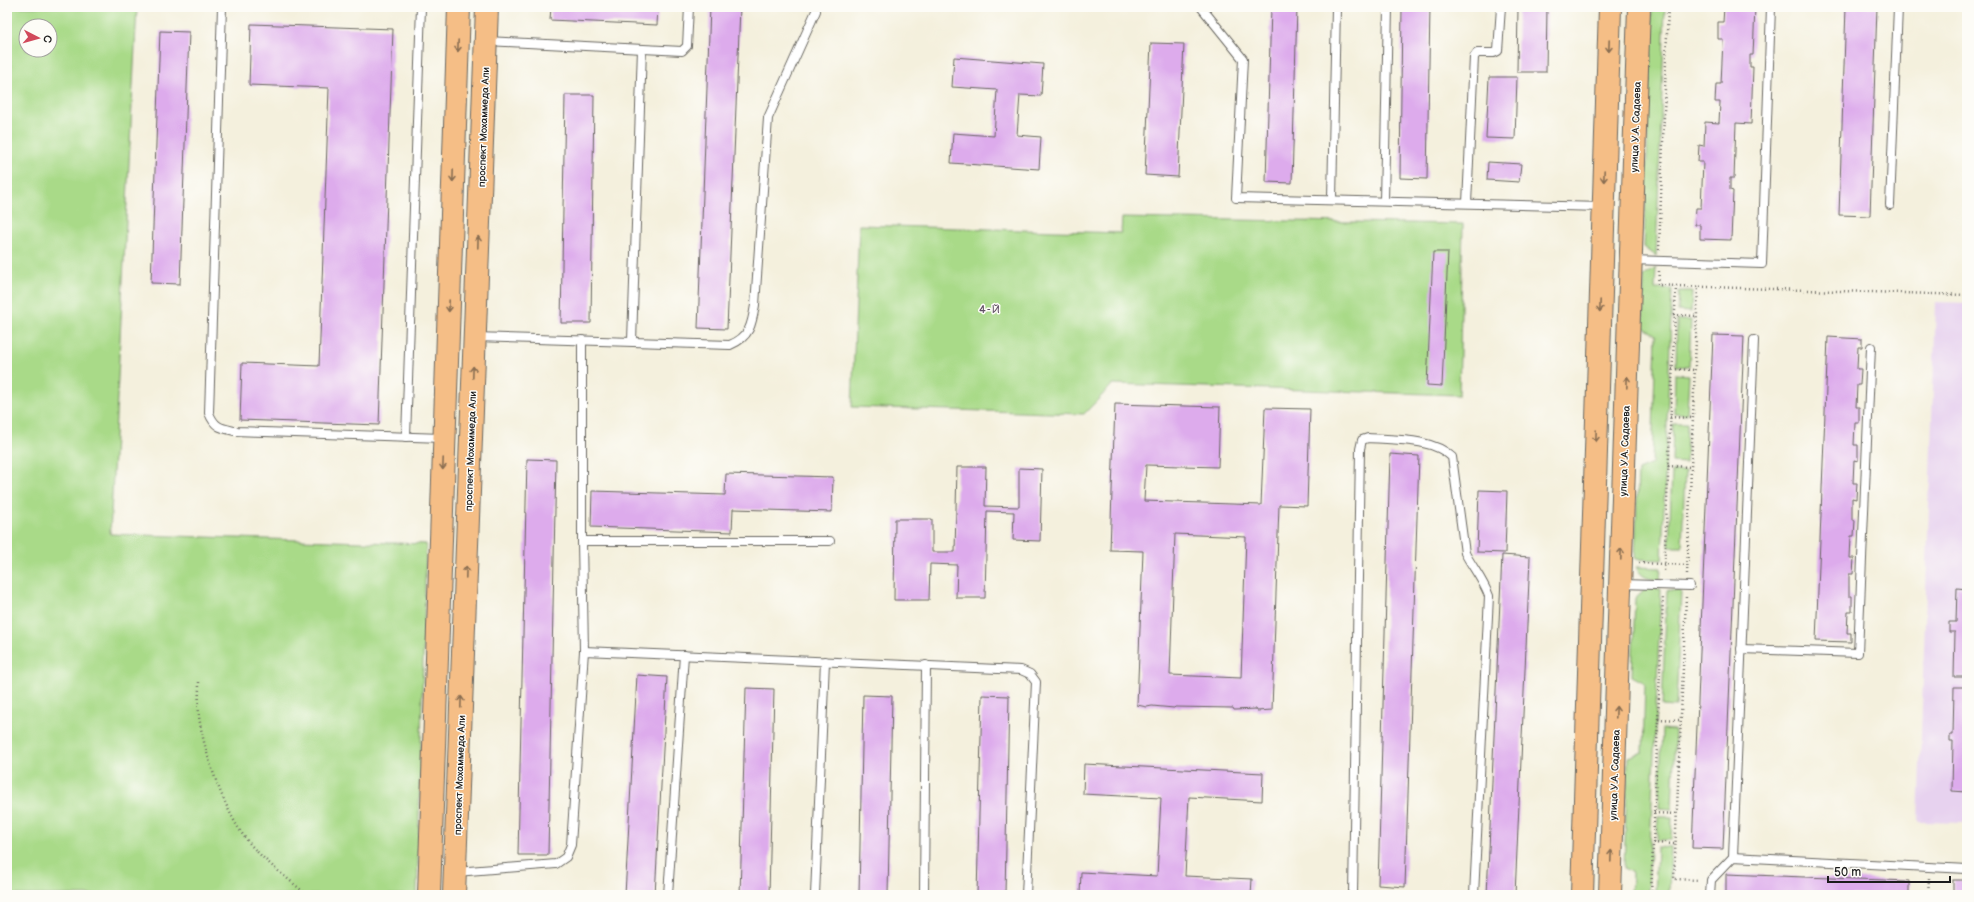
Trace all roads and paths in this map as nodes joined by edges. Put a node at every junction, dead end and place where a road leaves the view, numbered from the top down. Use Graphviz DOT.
graph roads {
  1 [pos="222,7"];
  2 [pos="421,7"];
  3 [pos="459,7"];
  4 [pos="487,7"];
  5 [pos="689,7"];
  6 [pos="1201,7"];
  7 [pos="1336,7"];
  8 [pos="1388,7"];
  9 [pos="1501,7"];
  10 [pos="1610,7"];
  11 [pos="1639,7"];
  12 [pos="1668,7"];
  13 [pos="1771,7"];
  14 [pos="1898,7"];
  15 [pos="816,11"];
  16 [pos="486,41"];
  17 [pos="642,49"];
  18 [pos="1332,199"];
  19 [pos="1384,202"];
  20 [pos="1467,203"];
  21 [pos="1890,205"];
  22 [pos="1603,207"];
  23 [pos="1630,260"];
  24 [pos="1659,261"];
  25 [pos="1676,286"];
  26 [pos="1698,286"];
  27 [pos="1967,295"];
  28 [pos="1674,315"];
  29 [pos="1697,316"];
  30 [pos="474,337"];
  31 [pos="582,340"];
  32 [pos="1754,340"];
  33 [pos="632,341"];
  34 [pos="1871,347"];
  35 [pos="1672,370"];
  36 [pos="1695,370"];
  37 [pos="1670,417"];
  38 [pos="1693,418"];
  39 [pos="406,437"];
  40 [pos="444,438"];
  41 [pos="1668,466"];
  42 [pos="1691,467"];
  43 [pos="582,541"];
  44 [pos="830,541"];
  45 [pos="1635,563"];
  46 [pos="1664,564"];
  47 [pos="1687,565"];
  48 [pos="1620,584"];
  49 [pos="1664,585"];
  50 [pos="1688,586"];
  51 [pos="1741,650"];
  52 [pos="584,651"];
  53 [pos="684,655"];
  54 [pos="825,661"];
  55 [pos="926,665"];
  56 [pos="199,682"];
  57 [pos="1658,719"];
  58 [pos="1680,720"];
  59 [pos="1654,813"];
  60 [pos="1677,814"];
  61 [pos="1653,843"];
  62 [pos="1675,844"];
  63 [pos="1733,857"];
  64 [pos="1930,867"];
  65 [pos="1967,869"];
  66 [pos="455,872"];
  67 [pos="1711,880"];
  68 [pos="307,895"];
  69 [pos="429,895"];
  70 [pos="454,895"];
  71 [pos="668,895"];
  72 [pos="815,895"];
  73 [pos="924,895"];
  74 [pos="1026,895"];
  75 [pos="1353,895"];
  76 [pos="1474,895"];
  77 [pos="1582,895"];
  78 [pos="1610,895"];
  79 [pos="1651,895"];
  80 [pos="1710,895"];
  81 [pos="1928,895"];
  1 -- 39 [label="lane"];
  2 -- 39 [label="lane"];
  3 -- 40 [label="main road, one-way"];
  4 -- 16 [label="main road, проспект Мохаммеда Али"];
  5 -- 17 [label="lane"];
  6 -- 18 [label="lane"];
  7 -- 18 [label="lane"];
  8 -- 19 [label="lane"];
  9 -- 20 [label="lane"];
  10 -- 22 [label="main road, one-way"];
  11 -- 23 [label="main road, улица У.А. Садаева"];
  12 -- 24 [label="path"];
  13 -- 24 [label="lane"];
  14 -- 21 [label="lane"];
  15 -- 33 [label="lane"];
  16 -- 17 [label="lane"];
  30 -- 16 [label="main road, проспект Мохаммеда Али, one-way"];
  17 -- 33 [label="lane"];
  18 -- 19 [label="lane"];
  19 -- 20 [label="lane"];
  20 -- 22 [label="lane"];
  22 -- 77 [label="main road, one-way"];
  23 -- 24 [label="lane"];
  48 -- 23 [label="main road, улица У.А. Садаева, one-way"];
  24 -- 25 [label="path"];
  25 -- 26 [label="path"];
  25 -- 28 [label="path"];
  26 -- 27 [label="path"];
  26 -- 29 [label="path"];
  28 -- 29 [label="path"];
  28 -- 35 [label="path"];
  29 -- 36 [label="path"];
  30 -- 31 [label="lane"];
  66 -- 30 [label="main road, проспект Мохаммеда Али, one-way"];
  31 -- 33 [label="lane"];
  31 -- 43 [label="lane"];
  32 -- 51 [label="lane"];
  34 -- 51 [label="lane"];
  35 -- 36 [label="path"];
  35 -- 37 [label="path"];
  36 -- 38 [label="path"];
  37 -- 38 [label="path"];
  37 -- 41 [label="path"];
  38 -- 42 [label="path"];
  39 -- 40 [label="lane"];
  40 -- 69 [label="main road, one-way"];
  41 -- 42 [label="path"];
  41 -- 46 [label="path"];
  42 -- 47 [label="path"];
  43 -- 44 [label="lane"];
  43 -- 52 [label="lane"];
  45 -- 46 [label="path"];
  46 -- 47 [label="path"];
  46 -- 49 [label="path"];
  47 -- 50 [label="path"];
  48 -- 49 [label="lane"];
  78 -- 48 [label="main road, улица У.А. Садаева, one-way"];
  49 -- 50 [label="lane"];
  49 -- 57 [label="path"];
  50 -- 58 [label="path"];
  51 -- 63 [label="lane"];
  52 -- 53 [label="lane"];
  52 -- 66 [label="lane"];
  53 -- 54 [label="lane"];
  53 -- 71 [label="lane"];
  54 -- 55 [label="lane"];
  54 -- 72 [label="lane"];
  55 -- 73 [label="lane"];
  55 -- 74 [label="lane"];
  56 -- 68 [label="path"];
  57 -- 58 [label="path"];
  57 -- 59 [label="path"];
  58 -- 60 [label="path"];
  59 -- 60 [label="path"];
  59 -- 61 [label="path"];
  60 -- 62 [label="path"];
  61 -- 62 [label="path"];
  61 -- 79 [label="path"];
  62 -- 67 [label="path"];
  63 -- 64 [label="lane"];
  63 -- 67 [label="lane"];
  64 -- 65 [label="lane"];
  64 -- 81 [label="path"];
  66 -- 70 [label="main road, проспект Мохаммеда Али"];
  67 -- 80 [label="lane"];
  75 -- 76 [label="lane"];
}
